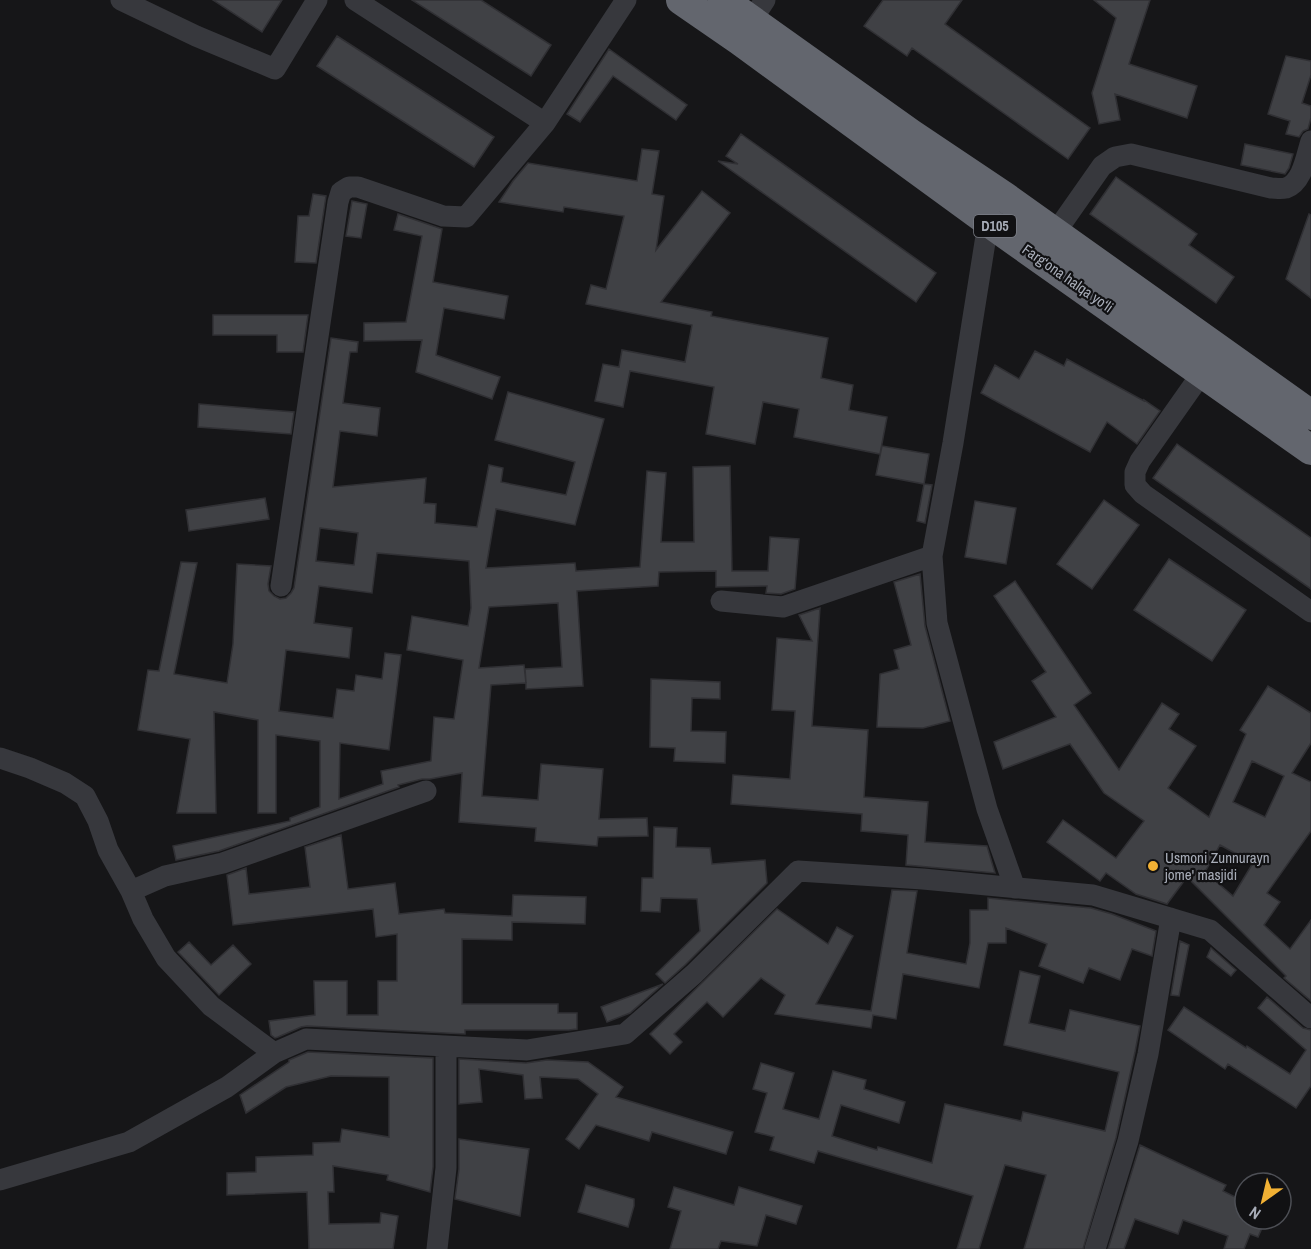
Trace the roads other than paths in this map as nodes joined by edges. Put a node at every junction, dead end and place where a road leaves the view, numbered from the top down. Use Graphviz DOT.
graph roads {
  1 [pos="121,0"];
  2 [pos="317,0"];
  3 [pos="355,0"];
  4 [pos="626,0"];
  5 [pos="681,0"];
  6 [pos="723,0"];
  7 [pos="752,20"];
  8 [pos="545,123"];
  9 [pos="1311,141"];
  10 [pos="994,226"];
  11 [pos="1055,233"];
  12 [pos="1202,373"];
  13 [pos="1311,415"];
  14 [pos="1311,450"];
  15 [pos="932,556"];
  16 [pos="281,586"];
  17 [pos="722,601"];
  18 [pos="1311,612"];
  19 [pos="0,758"];
  20 [pos="426,790"];
  21 [pos="1015,888"];
  22 [pos="131,891"];
  23 [pos="1171,918"];
  24 [pos="1311,1018"];
  25 [pos="446,1047"];
  26 [pos="274,1053"];
  27 [pos="0,1180"];
  28 [pos="437,1249"];
  29 [pos="1095,1249"];
  1 -- 2 [label="street"];
  3 -- 8 [label="street"];
  4 -- 8 [label="street"];
  5 -- 7 [label="highway, Farg‘ona halqa yo‘li / D105"];
  6 -- 7 [label="highway, Farg‘ona halqa yo‘li / D105"];
  7 -- 10 [label="highway, Farg‘ona halqa yo‘li / D105"];
  7 -- 11 [label="highway, Farg‘ona halqa yo‘li / D105"];
  8 -- 16 [label="street"];
  9 -- 11 [label="street"];
  10 -- 12 [label="highway, Farg‘ona halqa yo‘li / D105"];
  10 -- 15 [label="street"];
  11 -- 13 [label="highway, Farg‘ona halqa yo‘li / D105"];
  12 -- 14 [label="highway, Farg‘ona halqa yo‘li / D105"];
  12 -- 18 [label="street"];
  15 -- 17 [label="street"];
  15 -- 21 [label="street"];
  19 -- 22 [label="street"];
  20 -- 22 [label="street"];
  21 -- 23 [label="street"];
  21 -- 25 [label="street"];
  22 -- 26 [label="street"];
  23 -- 24 [label="street"];
  23 -- 29 [label="street"];
  25 -- 26 [label="street"];
  25 -- 28 [label="street"];
  26 -- 27 [label="street"];
}
